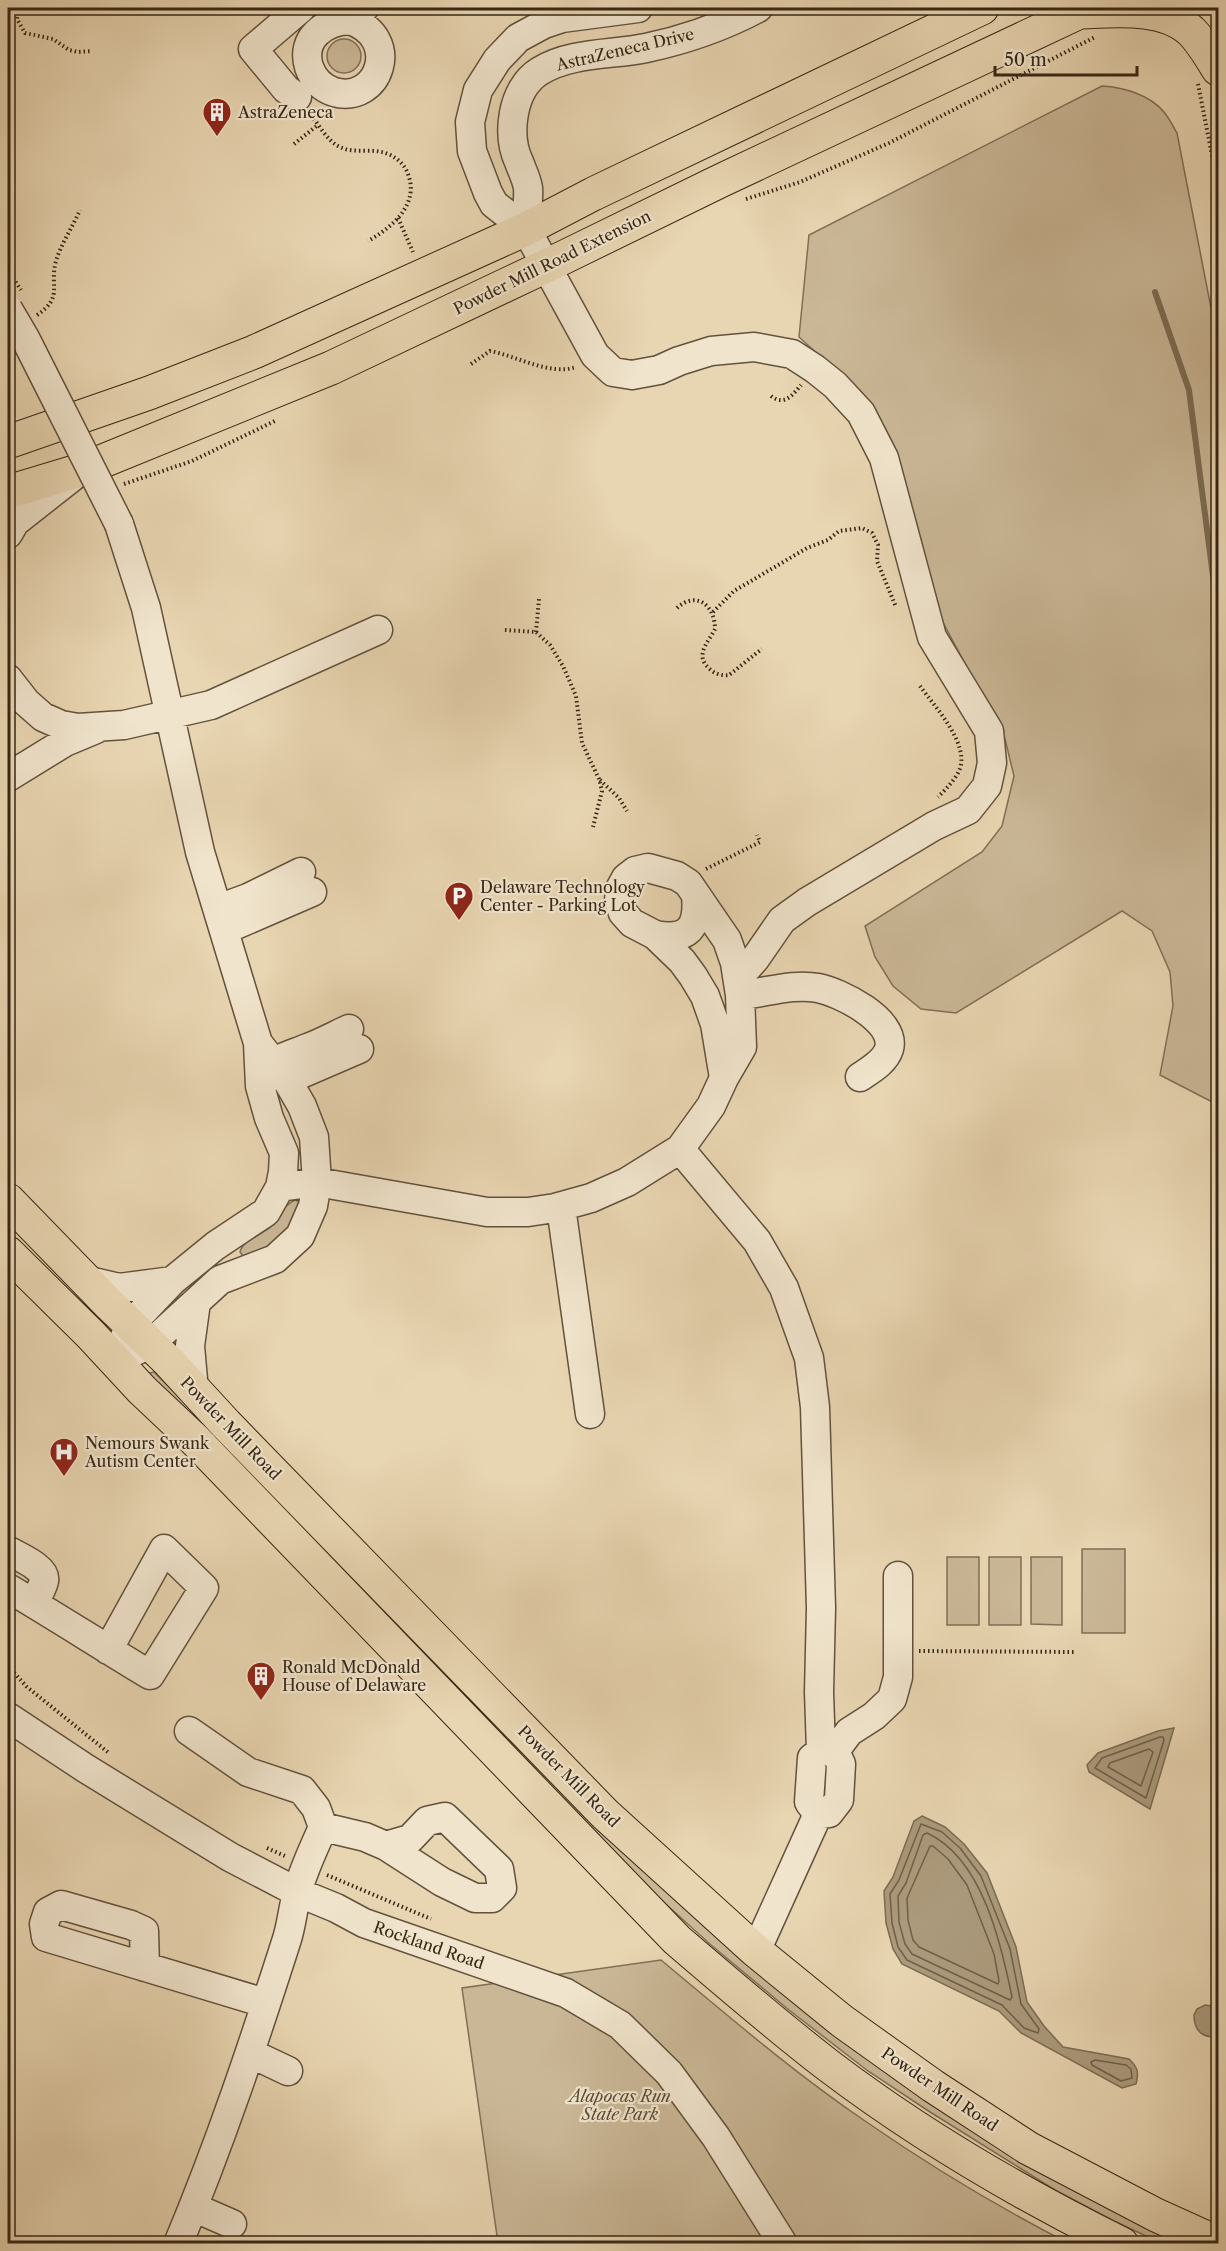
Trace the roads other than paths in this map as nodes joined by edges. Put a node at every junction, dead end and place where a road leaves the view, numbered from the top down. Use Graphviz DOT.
graph roads {
  1 [pos="301,8"];
  2 [pos="638,8"];
  3 [pos="758,8"];
  4 [pos="982,8"];
  5 [pos="1089,18"];
  6 [pos="1207,73"];
  7 [pos="297,97"];
  8 [pos="526,229"];
  9 [pos="546,266"];
  10 [pos="19,314"];
  11 [pos="8,442"];
  12 [pos="81,470"];
  13 [pos="8,492"];
  14 [pos="8,534"];
  15 [pos="378,630"];
  16 [pos="8,680"];
  17 [pos="170,716"];
  18 [pos="98,728"];
  19 [pos="8,777"];
  20 [pos="307,882"];
  21 [pos="698,884"];
  22 [pos="221,919"];
  23 [pos="655,935"];
  24 [pos="739,986"];
  25 [pos="354,1039"];
  26 [pos="268,1063"];
  27 [pos="860,1077"];
  28 [pos="724,1078"];
  29 [pos="680,1149"];
  30 [pos="317,1182"];
  31 [pos="280,1187"];
  32 [pos="8,1200"];
  33 [pos="561,1207"];
  34 [pos="8,1254"];
  35 [pos="85,1280"];
  36 [pos="171,1281"];
  37 [pos="196,1302"];
  38 [pos="140,1334"];
  39 [pos="115,1360"];
  40 [pos="194,1391"];
  41 [pos="590,1414"];
  42 [pos="9,1551"];
  43 [pos="898,1576"];
  44 [pos="8,1588"];
  45 [pos="34,1603"];
  46 [pos="108,1650"];
  47 [pos="8,1717"];
  48 [pos="189,1731"];
  49 [pos="828,1751"];
  50 [pos="323,1827"];
  51 [pos="386,1846"];
  52 [pos="297,1892"];
  53 [pos="756,1951"];
  54 [pos="145,1967"];
  55 [pos="265,2004"];
  56 [pos="250,2053"];
  57 [pos="288,2071"];
  58 [pos="193,2207"];
  59 [pos="232,2224"];
  60 [pos="1218,2243"];
  61 [pos="178,2244"];
  62 [pos="783,2244"];
  63 [pos="1122,2244"];
  1 -- 7 [label="street"];
  2 -- 8 [label="street"];
  3 -- 8 [label="street, AstraZeneca Drive"];
  4 -- 8 [label="highway"];
  5 -- 6 [label="highway"];
  5 -- 9 [label="highway, Powder Mill Road Extension"];
  8 -- 9 [label="street"];
  8 -- 11 [label="highway"];
  9 -- 12 [label="highway, Powder Mill Road Extension"];
  9 -- 24 [label="street"];
  10 -- 17 [label="street, bridge"];
  12 -- 13 [label="highway, Powder Mill Road Extension"];
  12 -- 14 [label="street"];
  15 -- 17 [label="street"];
  16 -- 18 [label="street"];
  17 -- 18 [label="street"];
  17 -- 22 [label="street"];
  18 -- 19 [label="street"];
  20 -- 22 [label="street"];
  21 -- 23 [label="street"];
  21 -- 23 [label="street"];
  21 -- 24 [label="street"];
  22 -- 26 [label="street"];
  23 -- 28 [label="street"];
  24 -- 27 [label="street"];
  24 -- 28 [label="street"];
  25 -- 26 [label="street"];
  26 -- 30 [label="street"];
  26 -- 31 [label="street"];
  28 -- 29 [label="street"];
  29 -- 33 [label="street"];
  29 -- 49 [label="street"];
  30 -- 31 [label="street"];
  30 -- 33 [label="street"];
  30 -- 37 [label="street"];
  31 -- 36 [label="street"];
  32 -- 35 [label="highway, Powder Mill Road"];
  33 -- 41 [label="street"];
  34 -- 39 [label="highway"];
  35 -- 36 [label="street"];
  35 -- 38 [label="highway, Powder Mill Road"];
  36 -- 38 [label="street"];
  37 -- 38 [label="street"];
  37 -- 40 [label="street"];
  38 -- 39 [label="street"];
  38 -- 40 [label="highway, Powder Mill Road"];
  39 -- 63 [label="highway"];
  40 -- 53 [label="highway, Powder Mill Road"];
  42 -- 45 [label="street"];
  43 -- 49 [label="street"];
  44 -- 45 [label="street"];
  45 -- 46 [label="street"];
  47 -- 52 [label="street, Rockland Road"];
  48 -- 50 [label="street"];
  49 -- 53 [label="street"];
  50 -- 51 [label="street"];
  50 -- 52 [label="street"];
  52 -- 55 [label="street"];
  52 -- 62 [label="street, Rockland Road"];
  53 -- 60 [label="highway, Powder Mill Road"];
  54 -- 55 [label="street"];
  55 -- 56 [label="street"];
  56 -- 57 [label="street"];
  56 -- 58 [label="street"];
  58 -- 59 [label="street"];
  58 -- 61 [label="street"];
}
